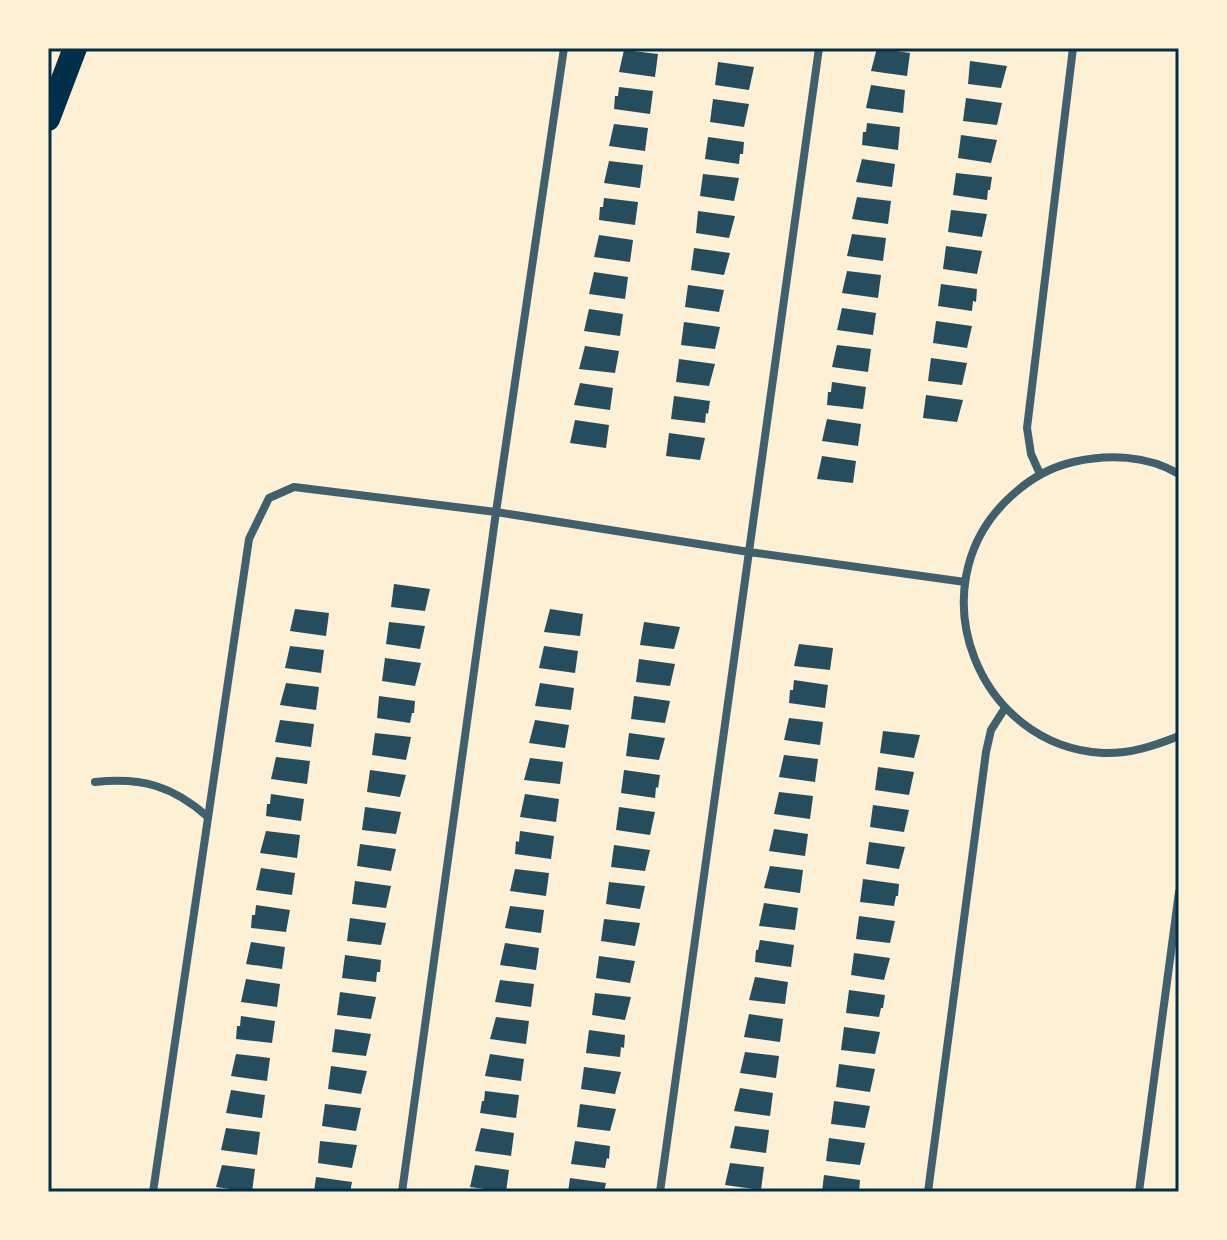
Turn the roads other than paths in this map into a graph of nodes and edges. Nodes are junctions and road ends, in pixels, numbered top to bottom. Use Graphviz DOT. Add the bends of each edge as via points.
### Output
graph roads {
  1 [pos="75,48"];
  2 [pos="564,48"];
  3 [pos="819,48"];
  4 [pos="1073,48"];
  5 [pos="48,119"];
  6 [pos="1040,474"];
  7 [pos="1179,474"];
  8 [pos="496,512"];
  9 [pos="749,552"];
  10 [pos="965,582"];
  11 [pos="1005,708"];
  12 [pos="1179,736"];
  13 [pos="95,782"];
  14 [pos="208,817"];
  15 [pos="1179,892"];
  16 [pos="153,1192"];
  17 [pos="402,1192"];
  18 [pos="660,1192"];
  19 [pos="928,1192"];
  20 [pos="1139,1192"];
  1 -- 5 [label="highway"];
  2 -- 8 [label="street"];
  3 -- 9 [label="street"];
  4 -- 6 [label="street" via="1027,428"];
  6 -- 7 [label="street" via="1092,457 1119,457"];
  6 -- 10 [label="street" via="998,509 982,531"];
  8 -- 9 [label="street"];
  8 -- 14 [label="street" via="294,487 269,498 249,539"];
  8 -- 17 [label="street"];
  9 -- 10 [label="street"];
  9 -- 18 [label="street"];
  10 -- 11 [label="street" via="963,610 975,663"];
  11 -- 12 [label="street" via="1049,739 1102,753 1130,752"];
  11 -- 19 [label="street" via="991,730 986,752"];
  13 -- 14 [label="street" via="160,786"];
  14 -- 16 [label="street"];
  15 -- 20 [label="street"];
}
